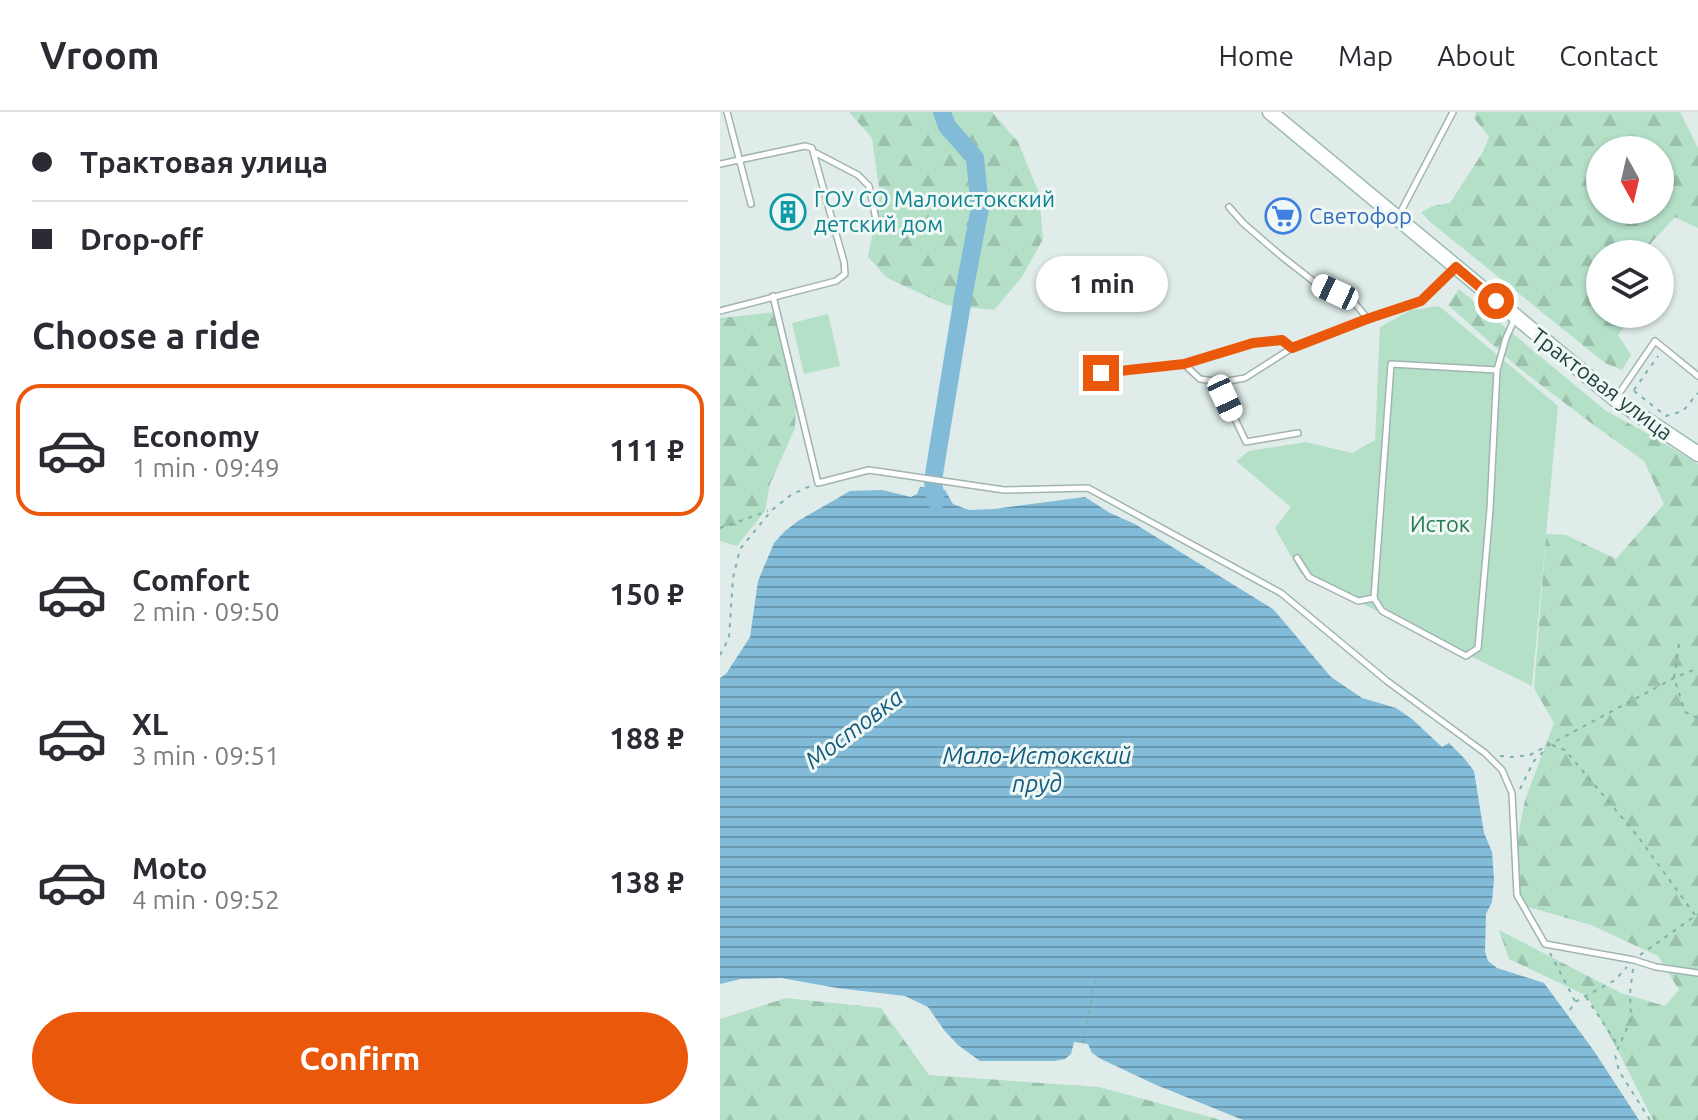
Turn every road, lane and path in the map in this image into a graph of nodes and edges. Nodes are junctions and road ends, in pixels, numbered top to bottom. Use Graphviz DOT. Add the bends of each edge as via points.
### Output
graph roads {
  1 [pos="727,112"];
  2 [pos="1453,112"];
  3 [pos="1279,115"];
  4 [pos="815,153"];
  5 [pos="739,159"];
  6 [pos="720,164"];
  7 [pos="751,204"];
  8 [pos="1229,207"];
  9 [pos="1398,218"];
  10 [pos="878,229"];
  11 [pos="1456,267"];
  12 [pos="773,296"];
  13 [pos="720,311"];
  14 [pos="1515,317"];
  15 [pos="1367,319"];
  16 [pos="1292,348"];
  17 [pos="1664,348"];
  18 [pos="1184,364"];
  19 [pos="1497,370"];
  20 [pos="1101,373"];
  21 [pos="1698,376"];
  22 [pos="1223,382"];
  23 [pos="1698,393"];
  24 [pos="1615,399"];
  25 [pos="1298,433"];
  26 [pos="1698,454"];
  27 [pos="818,483"];
  28 [pos="772,510"];
  29 [pos="720,528"];
  30 [pos="1297,558"];
  31 [pos="1374,598"];
  32 [pos="1679,644"];
  33 [pos="720,655"];
  34 [pos="1698,668"];
  35 [pos="1674,678"];
  36 [pos="1698,718"];
  37 [pos="1551,744"];
  38 [pos="1485,753"];
  39 [pos="1512,793"];
  40 [pos="1697,914"];
  41 [pos="1545,944"];
  42 [pos="1634,960"];
  43 [pos="1698,973"];
  44 [pos="1095,980"];
  45 [pos="1586,996"];
  46 [pos="1575,1002"];
  47 [pos="1570,1010"];
  48 [pos="1083,1043"];
  49 [pos="1619,1046"];
  50 [pos="1650,1120"];
  1 -- 5 [label="lane"];
  2 -- 9 [label="lane"];
  3 -- 9 [label="main road, Трактовая улица"];
  4 -- 5 [label="lane" via="805,146"];
  4 -- 10 [label="lane" via="869,186"];
  4 -- 12 [label="lane" via="845,274 836,281"];
  5 -- 6 [label="lane"];
  5 -- 7 [label="lane"];
  8 -- 15 [label="lane" via="1317,284 1353,301"];
  9 -- 11 [label="main road, Трактовая улица"];
  11 -- 14 [label="main road, Трактовая улица"];
  11 -- 15 [label="lane" via="1421,301"];
  12 -- 13 [label="lane"];
  12 -- 27 [label="lane"];
  14 -- 19 [label="lane"];
  14 -- 24 [label="main road, Трактовая улица"];
  15 -- 16 [label="lane"];
  16 -- 18 [label="lane" via="1282,340 1253,343"];
  16 -- 22 [label="lane" via="1245,378"];
  17 -- 21 [label="lane"];
  17 -- 23 [label="path" via="1632,393 1666,416 1683,411"];
  17 -- 24 [label="lane" via="1655,341"];
  18 -- 20 [label="lane"];
  18 -- 22 [label="lane" via="1200,379"];
  19 -- 31 [label="lane" via="1391,364"];
  19 -- 31 [label="lane" via="1478,648 1466,656 1382,611"];
  22 -- 25 [label="lane" via="1246,442"];
  24 -- 26 [label="main road, Трактовая улица"];
  27 -- 28 [label="path"];
  27 -- 38 [label="lane" via="869,470 1004,490 1088,488 1281,593"];
  28 -- 29 [label="path"];
  28 -- 33 [label="path" via="740,549 729,638"];
  30 -- 31 [label="lane" via="1309,577 1358,601"];
  32 -- 35 [label="path"];
  34 -- 35 [label="path"];
  35 -- 36 [label="path" via="1685,712"];
  35 -- 37 [label="path"];
  37 -- 38 [label="path" via="1530,755"];
  37 -- 39 [label="path" via="1534,761 1519,791"];
  37 -- 40 [label="path" via="1565,750"];
  38 -- 39 [label="lane" via="1502,770"];
  39 -- 41 [label="lane" via="1517,895"];
  40 -- 42 [label="path"];
  41 -- 42 [label="lane"];
  41 -- 46 [label="path"];
  42 -- 43 [label="lane"];
  42 -- 45 [label="path" via="1615,980"];
  42 -- 49 [label="path" via="1631,1019"];
  44 -- 48 [label="path"];
  45 -- 46 [label="path"];
  45 -- 49 [label="path"];
  46 -- 47 [label="path"];
  49 -- 50 [label="path" via="1619,1071"];
}
